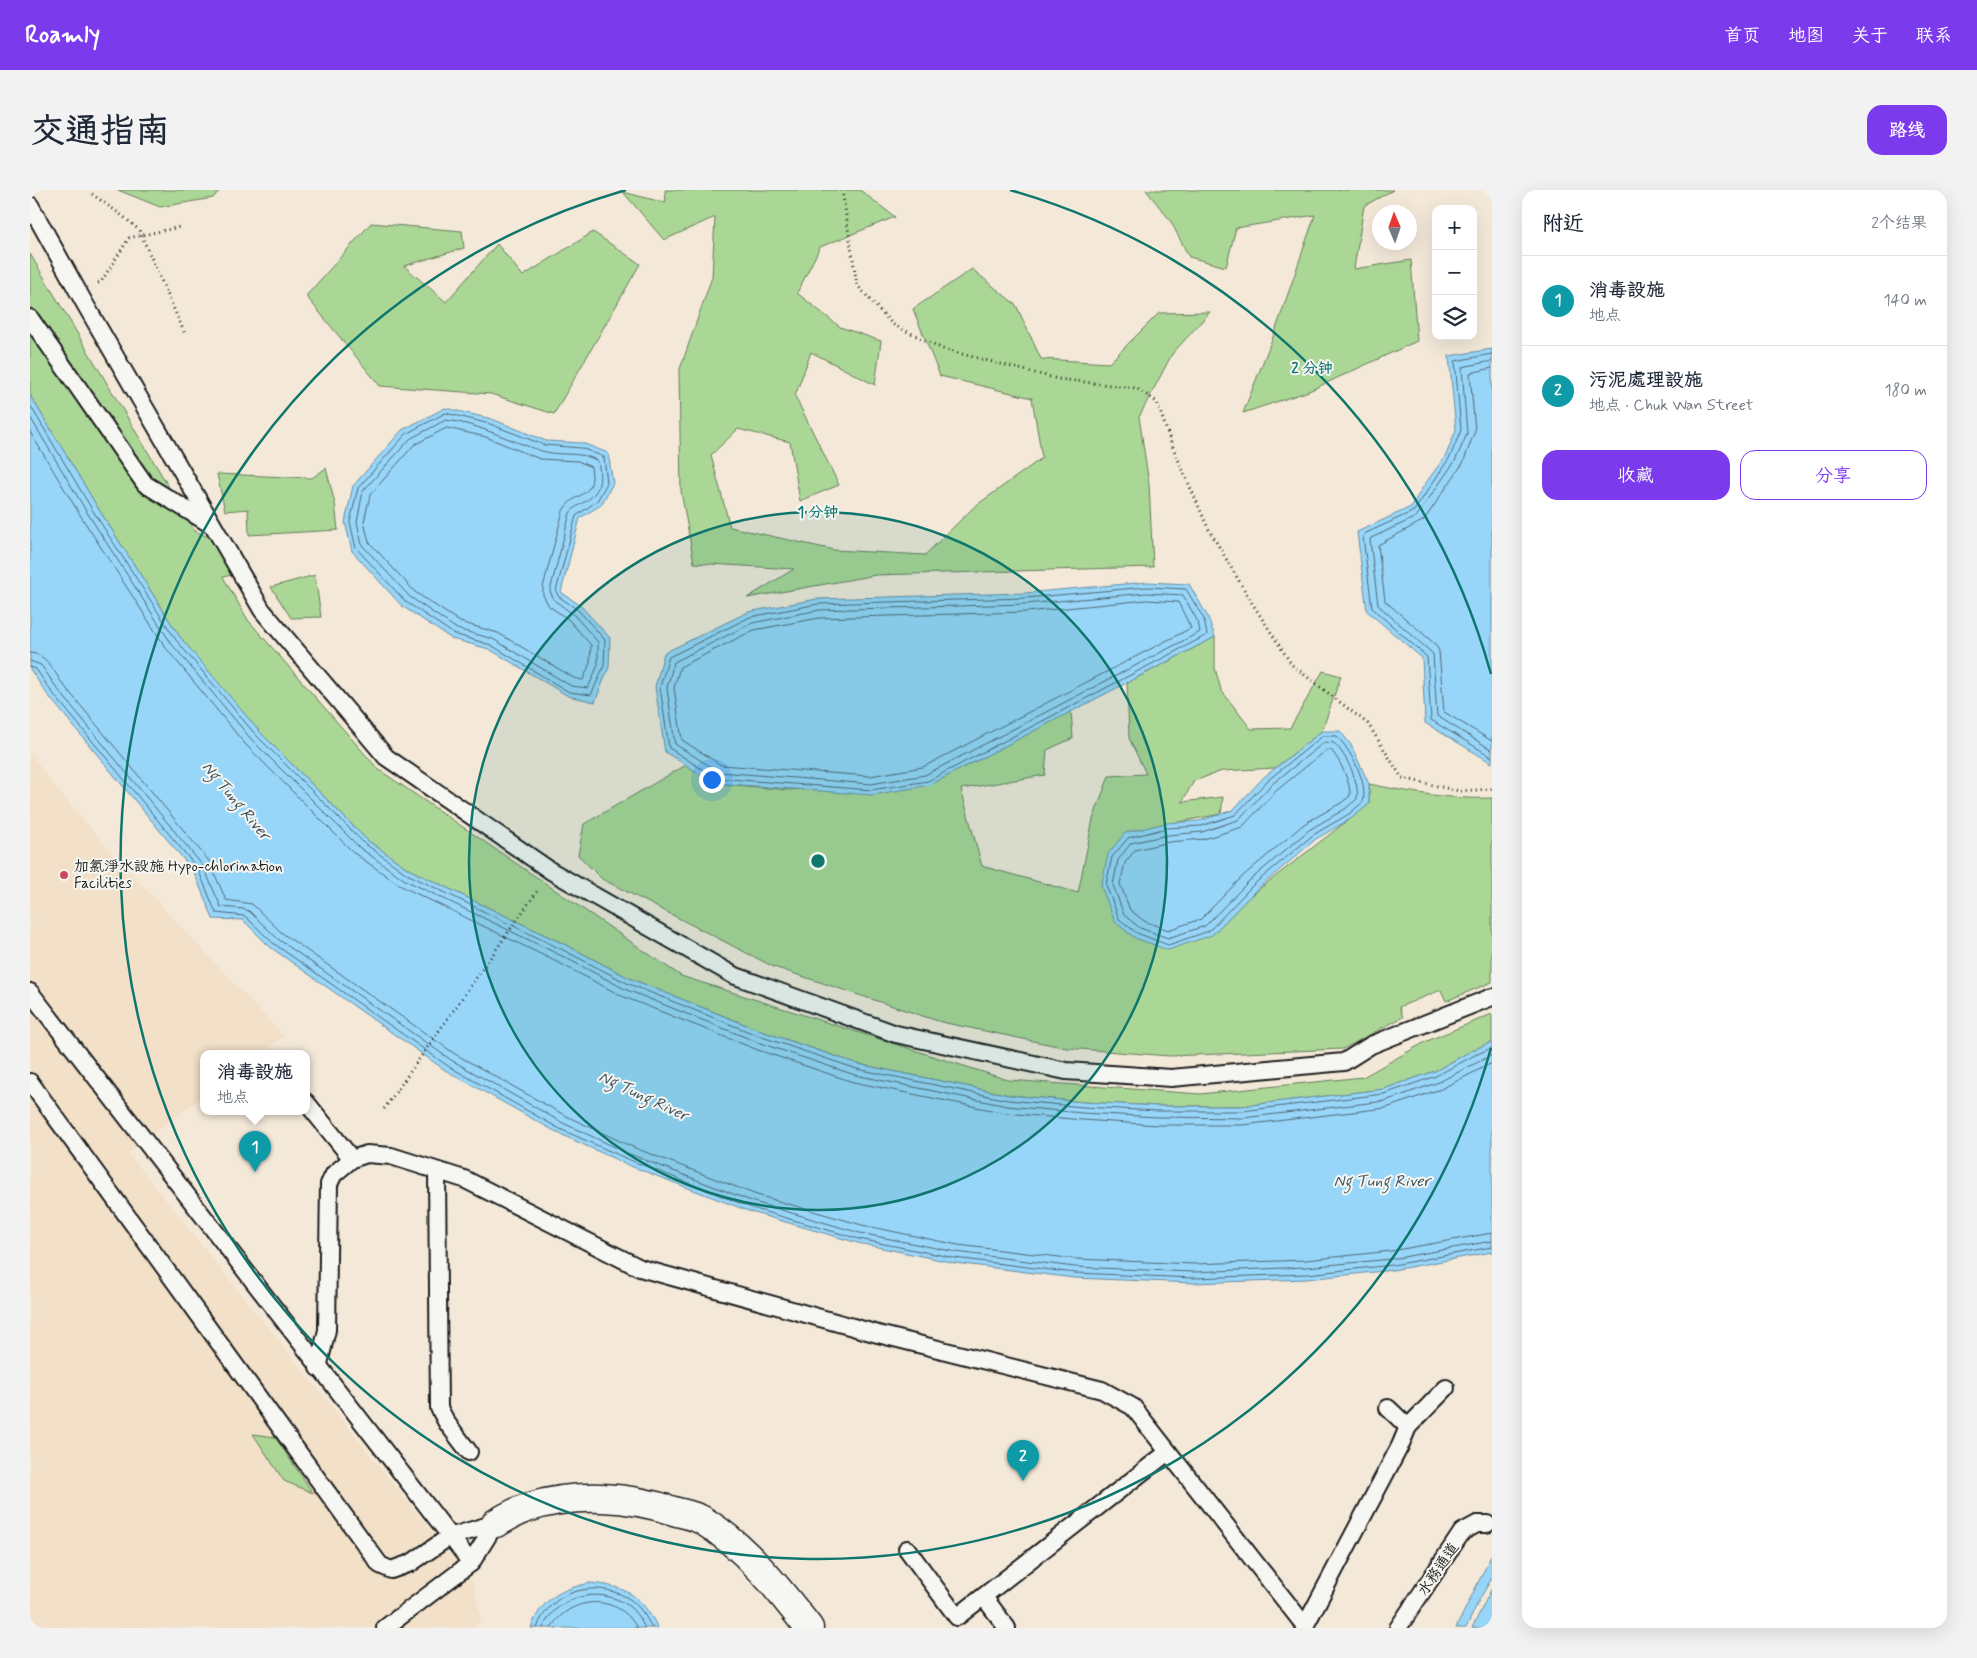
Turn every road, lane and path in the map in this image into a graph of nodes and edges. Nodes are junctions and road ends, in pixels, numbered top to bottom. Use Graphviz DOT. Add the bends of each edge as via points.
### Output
graph roads {
  1 [pos="842,190"];
  2 [pos="92,194"];
  3 [pos="30,205"];
  4 [pos="180,227"];
  5 [pos="141,236"];
  6 [pos="78,292"];
  7 [pos="30,318"];
  8 [pos="184,334"];
  9 [pos="215,528"];
  10 [pos="1492,789"];
  11 [pos="542,884"];
  12 [pos="30,992"];
  13 [pos="1492,997"];
  14 [pos="30,1082"];
  15 [pos="310,1107"];
  16 [pos="384,1109"];
  17 [pos="352,1159"];
  18 [pos="437,1171"];
  19 [pos="318,1368"];
  20 [pos="1446,1388"];
  21 [pos="1388,1408"];
  22 [pos="1408,1427"];
  23 [pos="469,1452"];
  24 [pos="1168,1452"];
  25 [pos="496,1523"];
  26 [pos="1487,1524"];
  27 [pos="449,1537"];
  28 [pos="907,1549"];
  29 [pos="471,1563"];
  30 [pos="984,1597"];
  31 [pos="1305,1627"];
  32 [pos="386,1628"];
  33 [pos="809,1628"];
  34 [pos="1007,1628"];
  35 [pos="1398,1628"];
  1 -- 10 [label="path" via="857,285 892,324 943,349 1058,379 1136,388 1157,402 1208,528 1292,665 1368,724 1402,778 1459,790"];
  2 -- 5 [label="path" via="124,217 139,230"];
  3 -- 6 [label="lane"];
  4 -- 5 [label="path"];
  5 -- 6 [label="path" via="129,238 101,282"];
  5 -- 8 [label="path"];
  6 -- 9 [label="lane"];
  7 -- 9 [label="lane" via="145,484"];
  9 -- 13 [label="lane" via="262,610 386,757 551,870 733,975 896,1034 1066,1072 1171,1078 1344,1062 1371,1045"];
  11 -- 16 [label="path"];
  12 -- 19 [label="lane"];
  14 -- 27 [label="lane" via="380,1565 391,1570 411,1563"];
  15 -- 17 [label="lane"];
  17 -- 18 [label="lane" via="367,1154 392,1156"];
  17 -- 19 [label="lane" via="334,1174 329,1184 327,1330"];
  18 -- 23 [label="lane" via="439,1408"];
  18 -- 24 [label="lane" via="464,1180 640,1268 878,1334 1102,1390 1133,1407"];
  19 -- 27 [label="lane"];
  20 -- 22 [label="lane"];
  21 -- 22 [label="lane"];
  22 -- 31 [label="lane"];
  24 -- 30 [label="lane"];
  24 -- 31 [label="lane"];
  25 -- 27 [label="lane"];
  25 -- 29 [label="lane"];
  25 -- 33 [label="street" via="526,1508 574,1498 653,1504 700,1519 735,1544 784,1595"];
  26 -- 35 [label="lane, 水務通道" via="1477,1524 1462,1532"];
  27 -- 29 [label="lane"];
  28 -- 30 [label="lane" via="958,1617"];
  29 -- 32 [label="lane"];
  30 -- 34 [label="lane"];
}
